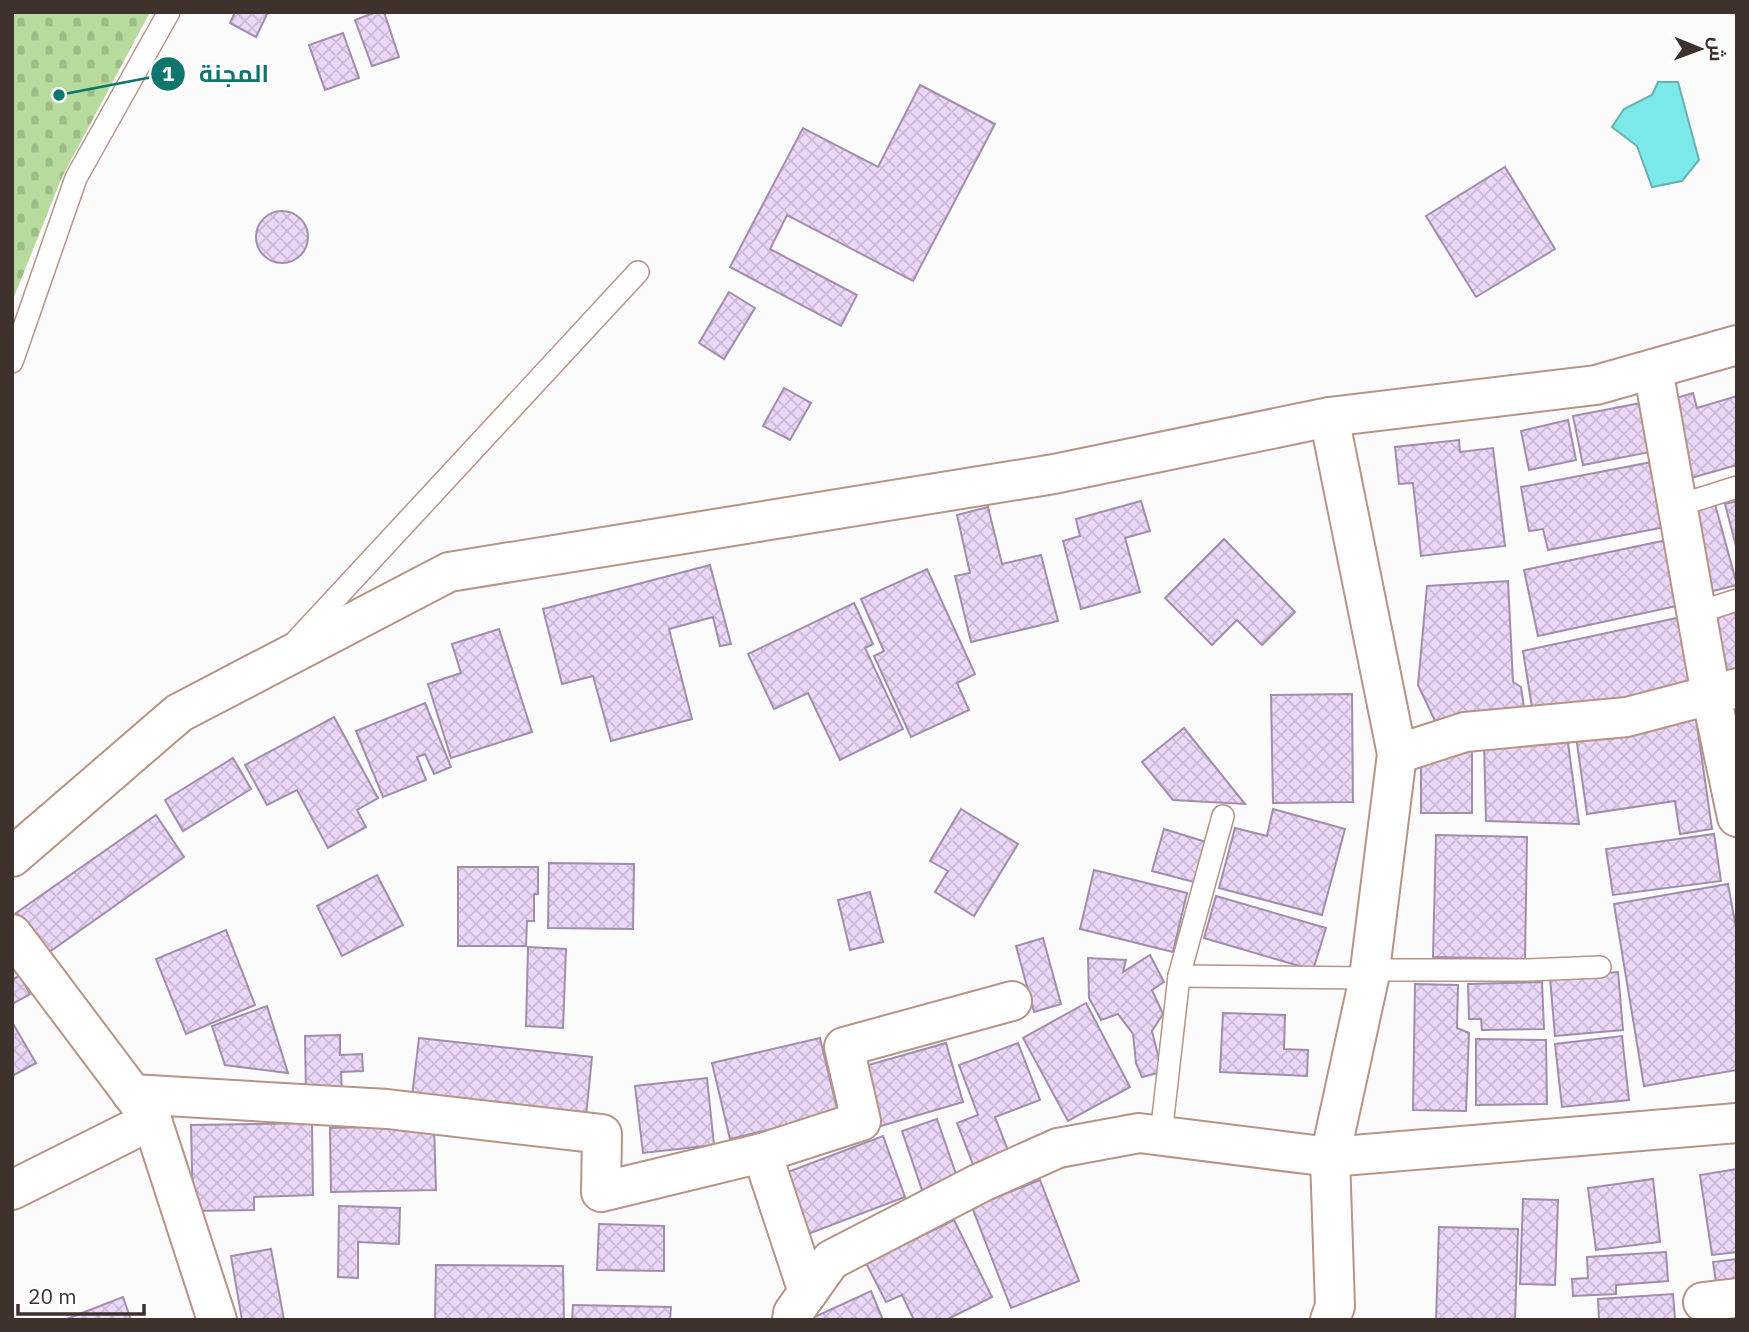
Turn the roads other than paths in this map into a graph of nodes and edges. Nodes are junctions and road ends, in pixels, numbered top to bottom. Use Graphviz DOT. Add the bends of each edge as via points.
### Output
graph roads {
  1 [pos="169,12"];
  2 [pos="638,272"];
  3 [pos="1737,345"];
  4 [pos="12,362"];
  5 [pos="1653,369"];
  6 [pos="1329,417"];
  7 [pos="1737,487"];
  8 [pos="1677,506"];
  9 [pos="1737,600"];
  10 [pos="1696,612"];
  11 [pos="276,662"];
  12 [pos="1724,691"];
  13 [pos="1397,754"];
  14 [pos="1735,796"];
  15 [pos="1223,816"];
  16 [pos="12,857"];
  17 [pos="12,934"];
  18 [pos="1600,967"];
  19 [pos="1369,974"];
  20 [pos="1179,976"];
  21 [pos="1012,1001"];
  22 [pos="142,1107"];
  23 [pos="1737,1124"];
  24 [pos="1161,1135"];
  25 [pos="762,1153"];
  26 [pos="1330,1157"];
  27 [pos="12,1190"];
  28 [pos="800,1306"];
  29 [pos="217,1320"];
  30 [pos="1330,1320"];
  1 -- 4 [label="lane" via="76,178"];
  2 -- 11 [label="lane"];
  3 -- 5 [label="street"];
  5 -- 6 [label="street" via="1595,385"];
  5 -- 8 [label="street"];
  6 -- 11 [label="street" via="1054,474 449,572"];
  6 -- 13 [label="street"];
  7 -- 8 [label="lane"];
  8 -- 10 [label="street"];
  9 -- 10 [label="lane"];
  10 -- 12 [label="street"];
  11 -- 16 [label="street" via="179,713"];
  12 -- 13 [label="street" via="1627,717 1465,732"];
  12 -- 14 [label="street"];
  13 -- 19 [label="street"];
  15 -- 20 [label="lane"];
  17 -- 22 [label="street"];
  18 -- 19 [label="lane"];
  19 -- 20 [label="lane"];
  19 -- 26 [label="street"];
  20 -- 24 [label="lane"];
  21 -- 25 [label="street" via="844,1047 861,1121"];
  22 -- 25 [label="street" via="387,1109 601,1134 601,1192"];
  22 -- 27 [label="street"];
  22 -- 29 [label="street"];
  23 -- 26 [label="street"];
  24 -- 26 [label="street"];
  24 -- 28 [label="street" via="1139,1133 1058,1148 980,1183 831,1260"];
  25 -- 28 [label="street"];
  26 -- 30 [label="street" via="1335,1306"];
}
